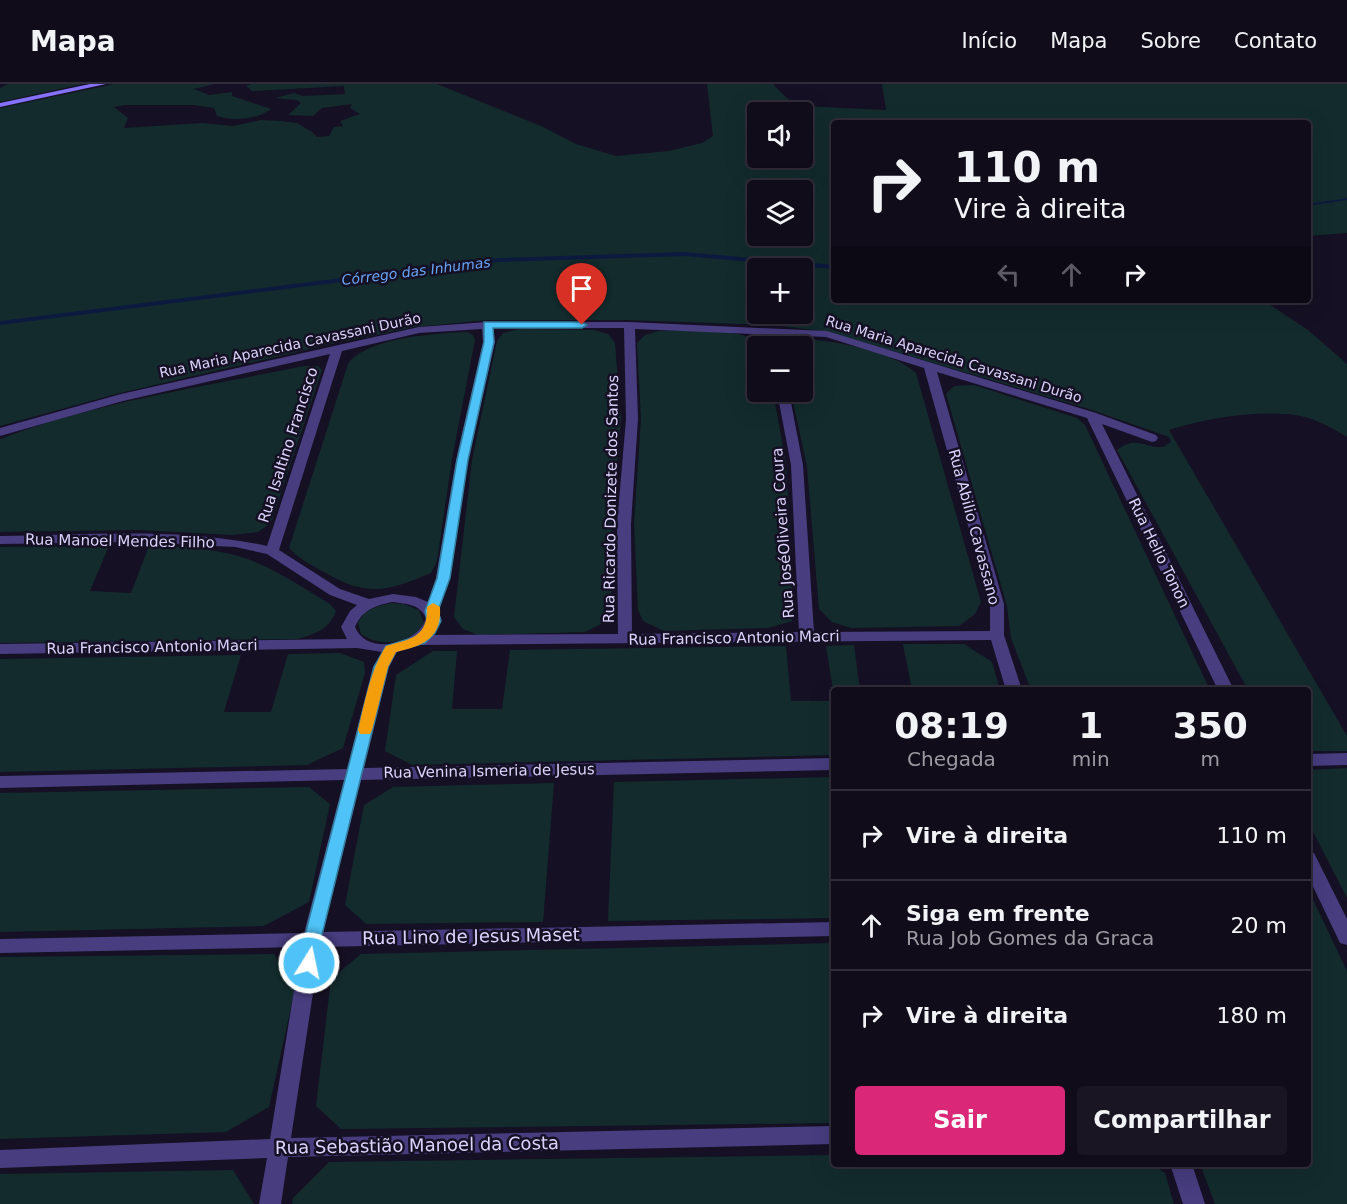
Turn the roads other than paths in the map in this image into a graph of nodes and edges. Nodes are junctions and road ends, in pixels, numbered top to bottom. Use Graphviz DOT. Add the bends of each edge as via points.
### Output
graph roads {
  1 [pos="102,84"];
  2 [pos="0,105"];
  3 [pos="629,324"];
  4 [pos="487,325"];
  5 [pos="772,330"];
  6 [pos="773,336"];
  7 [pos="337,350"];
  8 [pos="929,364"];
  9 [pos="785,402"];
  10 [pos="1092,416"];
  11 [pos="0,432"];
  12 [pos="1152,438"];
  13 [pos="0,540"];
  14 [pos="272,551"];
  15 [pos="443,578"];
  16 [pos="418,601"];
  17 [pos="362,608"];
  18 [pos="432,611"];
  19 [pos="425,635"];
  20 [pos="997,635"];
  21 [pos="807,637"];
  22 [pos="354,638"];
  23 [pos="625,639"];
  24 [pos="0,649"];
  25 [pos="384,655"];
  26 [pos="1013,687"];
  27 [pos="1225,687"];
  28 [pos="1347,759"];
  29 [pos="1311,760"];
  30 [pos="831,765"];
  31 [pos="354,774"];
  32 [pos="0,782"];
  33 [pos="1311,864"];
  34 [pos="831,929"];
  35 [pos="1347,938"];
  36 [pos="312,939"];
  37 [pos="0,946"];
  38 [pos="831,1135"];
  39 [pos="279,1148"];
  40 [pos="0,1159"];
  41 [pos="1182,1167"];
  42 [pos="270,1204"];
  43 [pos="1194,1204"];
  1 -- 2 [label="main road"];
  3 -- 4 [label="street, Rua Maria Aparecida Cavassani Durão"];
  3 -- 5 [label="street, Rua Maria Aparecida Cavassani Durão"];
  3 -- 23 [label="street, Rua Ricardo Donizete dos Santos" via="632,418 624,524"];
  4 -- 7 [label="street, Rua Maria Aparecida Cavassani Durão" via="419,330"];
  4 -- 15 [label="street" via="489,342 462,460"];
  5 -- 6 [label="street"];
  5 -- 8 [label="street, Rua Maria Aparecida Cavassani Durão" via="826,334"];
  7 -- 11 [label="street, Rua Maria Aparecida Cavassani Durão" via="121,398"];
  7 -- 14 [label="street, Rua Isaltino Francisco"];
  8 -- 10 [label="street, Rua Maria Aparecida Cavassani Durão"];
  8 -- 20 [label="street, Rua Abilio Cavassano" via="997,604"];
  9 -- 21 [label="street, Rua JoséOliveira Coura" via="797,465"];
  10 -- 12 [label="street, Rua Maria Aparecida Cavassani Durão"];
  10 -- 27 [label="street, Rua Helio Tonon"];
  13 -- 14 [label="street, Rua Manoel Mendes Filho" via="184,539"];
  14 -- 17 [label="street, Rua Manoel Mendes Filho"];
  15 -- 16 [label="street"];
  15 -- 18 [label="street"];
  16 -- 17 [label="street" via="393,598"];
  16 -- 18 [label="street"];
  17 -- 22 [label="street" via="348,627"];
  18 -- 19 [label="street" via="434,621"];
  19 -- 23 [label="street, Rua Francisco Antonio Macri" via="471,640"];
  19 -- 25 [label="street, Rua Francisco Antonio Macri"];
  20 -- 21 [label="street, Rua Francisco Antonio Macri"];
  20 -- 26 [label="street, Rua Abilio Cavassano"];
  21 -- 23 [label="street, Rua Francisco Antonio Macri"];
  22 -- 24 [label="street, Rua Francisco Antonio Macri" via="303,645"];
  22 -- 25 [label="street, Rua Francisco Antonio Macri"];
  25 -- 31 [label="street"];
  28 -- 29 [label="street"];
  30 -- 31 [label="street, Rua Venina Ismeria de Jesus"];
  31 -- 32 [label="street, Rua Venina Ismeria de Jesus"];
  31 -- 36 [label="street"];
  33 -- 35 [label="street"];
  34 -- 36 [label="street, Rua Lino de Jesus Maset"];
  36 -- 37 [label="street, Rua Lino de Jesus Maset"];
  36 -- 39 [label="street"];
  38 -- 39 [label="street, Rua Sebastião Manoel da Costa"];
  39 -- 40 [label="street, Rua Sebastião Manoel da Costa"];
  39 -- 42 [label="street"];
  41 -- 43 [label="street"];
}
